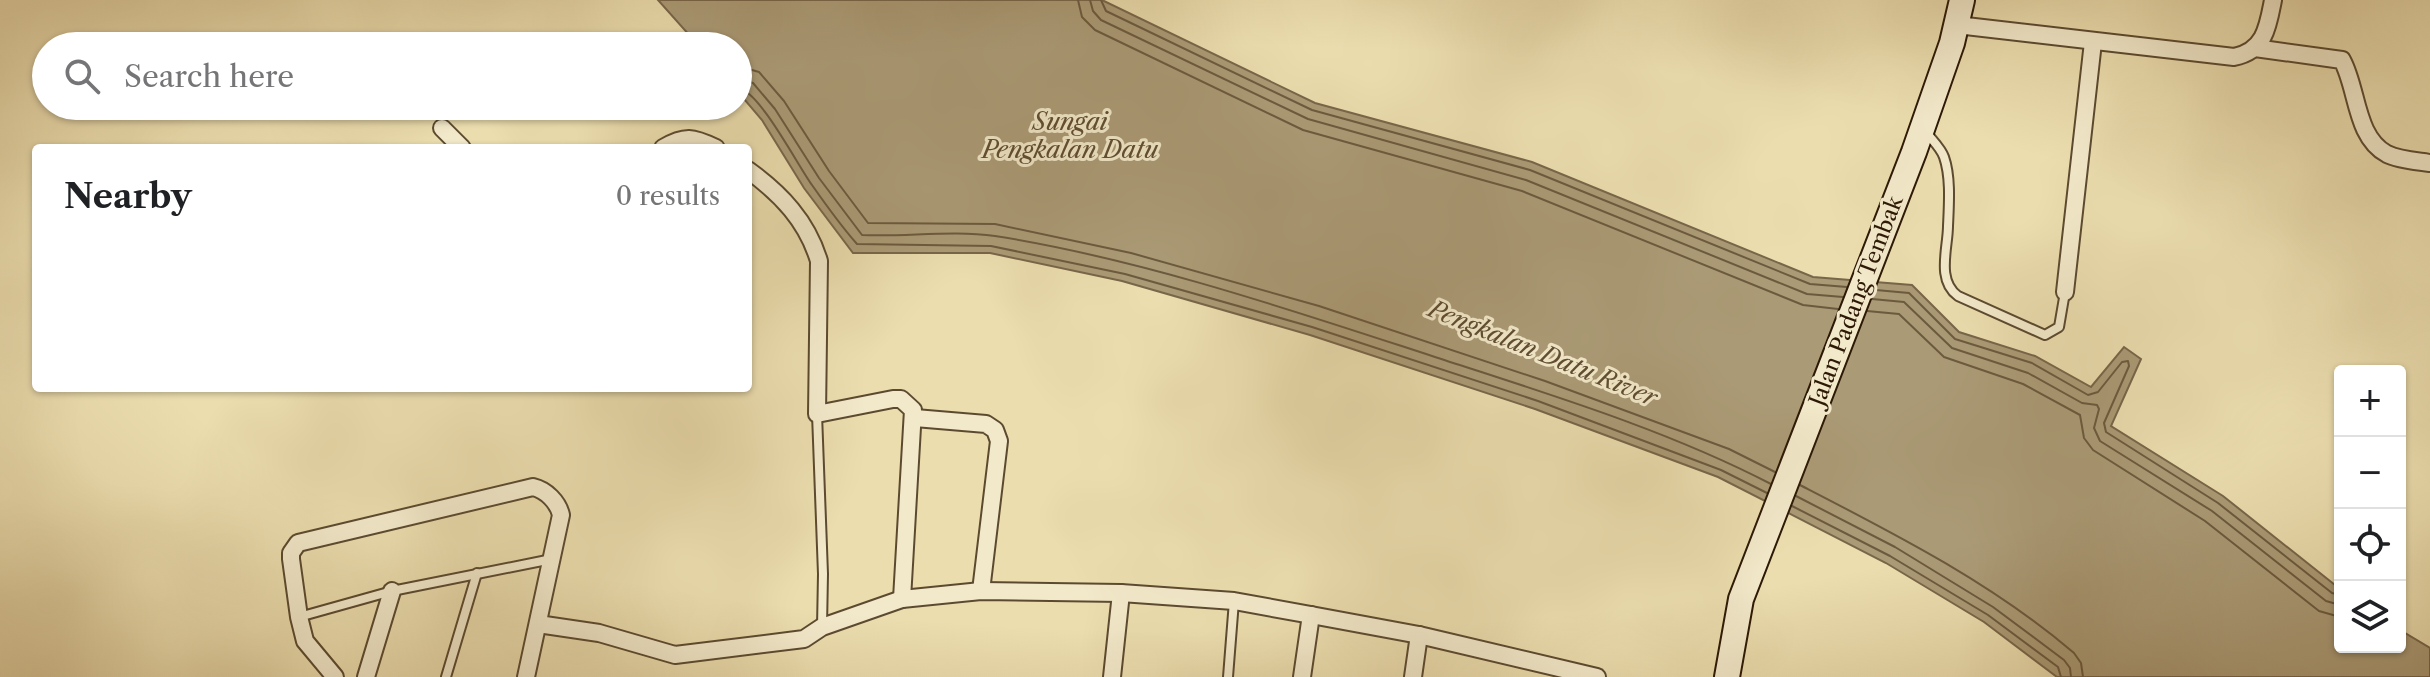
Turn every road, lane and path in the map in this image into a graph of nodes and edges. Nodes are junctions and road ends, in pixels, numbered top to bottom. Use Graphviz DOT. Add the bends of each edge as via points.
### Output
graph roads {
  1 [pos="1962,0"];
  2 [pos="2273,0"];
  3 [pos="1957,25"];
  4 [pos="2093,42"];
  5 [pos="2255,48"];
  6 [pos="442,128"];
  7 [pos="1923,129"];
  8 [pos="458,144"];
  9 [pos="670,144"];
  10 [pos="708,144"];
  11 [pos="2430,163"];
  12 [pos="752,173"];
  13 [pos="2065,292"];
  14 [pos="817,414"];
  15 [pos="915,418"];
  16 [pos="553,558"];
  17 [pos="477,573"];
  18 [pos="392,591"];
  19 [pos="981,591"];
  20 [pos="1121,593"];
  21 [pos="902,599"];
  22 [pos="1234,601"];
  23 [pos="1311,615"];
  24 [pos="299,617"];
  25 [pos="538,624"];
  26 [pos="822,627"];
  27 [pos="1419,635"];
  28 [pos="335,677"];
  29 [pos="366,677"];
  30 [pos="446,677"];
  31 [pos="526,677"];
  32 [pos="1112,677"];
  33 [pos="1228,677"];
  34 [pos="1302,677"];
  35 [pos="1413,677"];
  36 [pos="1597,677"];
  37 [pos="1727,677"];
  1 -- 3 [label="main road, Jalan Padang Tembak"];
  2 -- 5 [label="street" via="2268,28"];
  3 -- 4 [label="street"];
  3 -- 7 [label="main road, Jalan Padang Tembak"];
  4 -- 5 [label="street" via="2234,57"];
  4 -- 13 [label="street"];
  5 -- 11 [label="street" via="2342,60 2375,145 2389,155"];
  6 -- 8 [label="street"];
  7 -- 13 [label="lane" via="1943,153 1948,169 1944,263 1951,290 2045,335 2059,327"];
  7 -- 37 [label="main road, Jalan Padang Tembak" via="1741,599"];
  9 -- 10 [label="street" via="695,138"];
  12 -- 14 [label="street" via="789,204 819,261"];
  14 -- 15 [label="street" via="901,399"];
  14 -- 26 [label="lane"];
  15 -- 19 [label="street" via="986,424 995,430 999,441"];
  15 -- 21 [label="street"];
  16 -- 17 [label="lane"];
  16 -- 24 [label="street" via="559,507 537,488 514,491 298,543 291,559"];
  16 -- 25 [label="street"];
  17 -- 18 [label="lane"];
  17 -- 30 [label="lane"];
  18 -- 24 [label="lane"];
  18 -- 29 [label="street"];
  19 -- 20 [label="street"];
  19 -- 21 [label="street"];
  20 -- 22 [label="street"];
  20 -- 32 [label="street"];
  21 -- 26 [label="street"];
  22 -- 23 [label="street"];
  22 -- 33 [label="lane"];
  23 -- 27 [label="street"];
  23 -- 34 [label="street"];
  24 -- 28 [label="street" via="306,643"];
  25 -- 26 [label="street" via="599,633 675,655 804,639"];
  25 -- 31 [label="street"];
  27 -- 35 [label="street"];
  27 -- 36 [label="street"];
}
